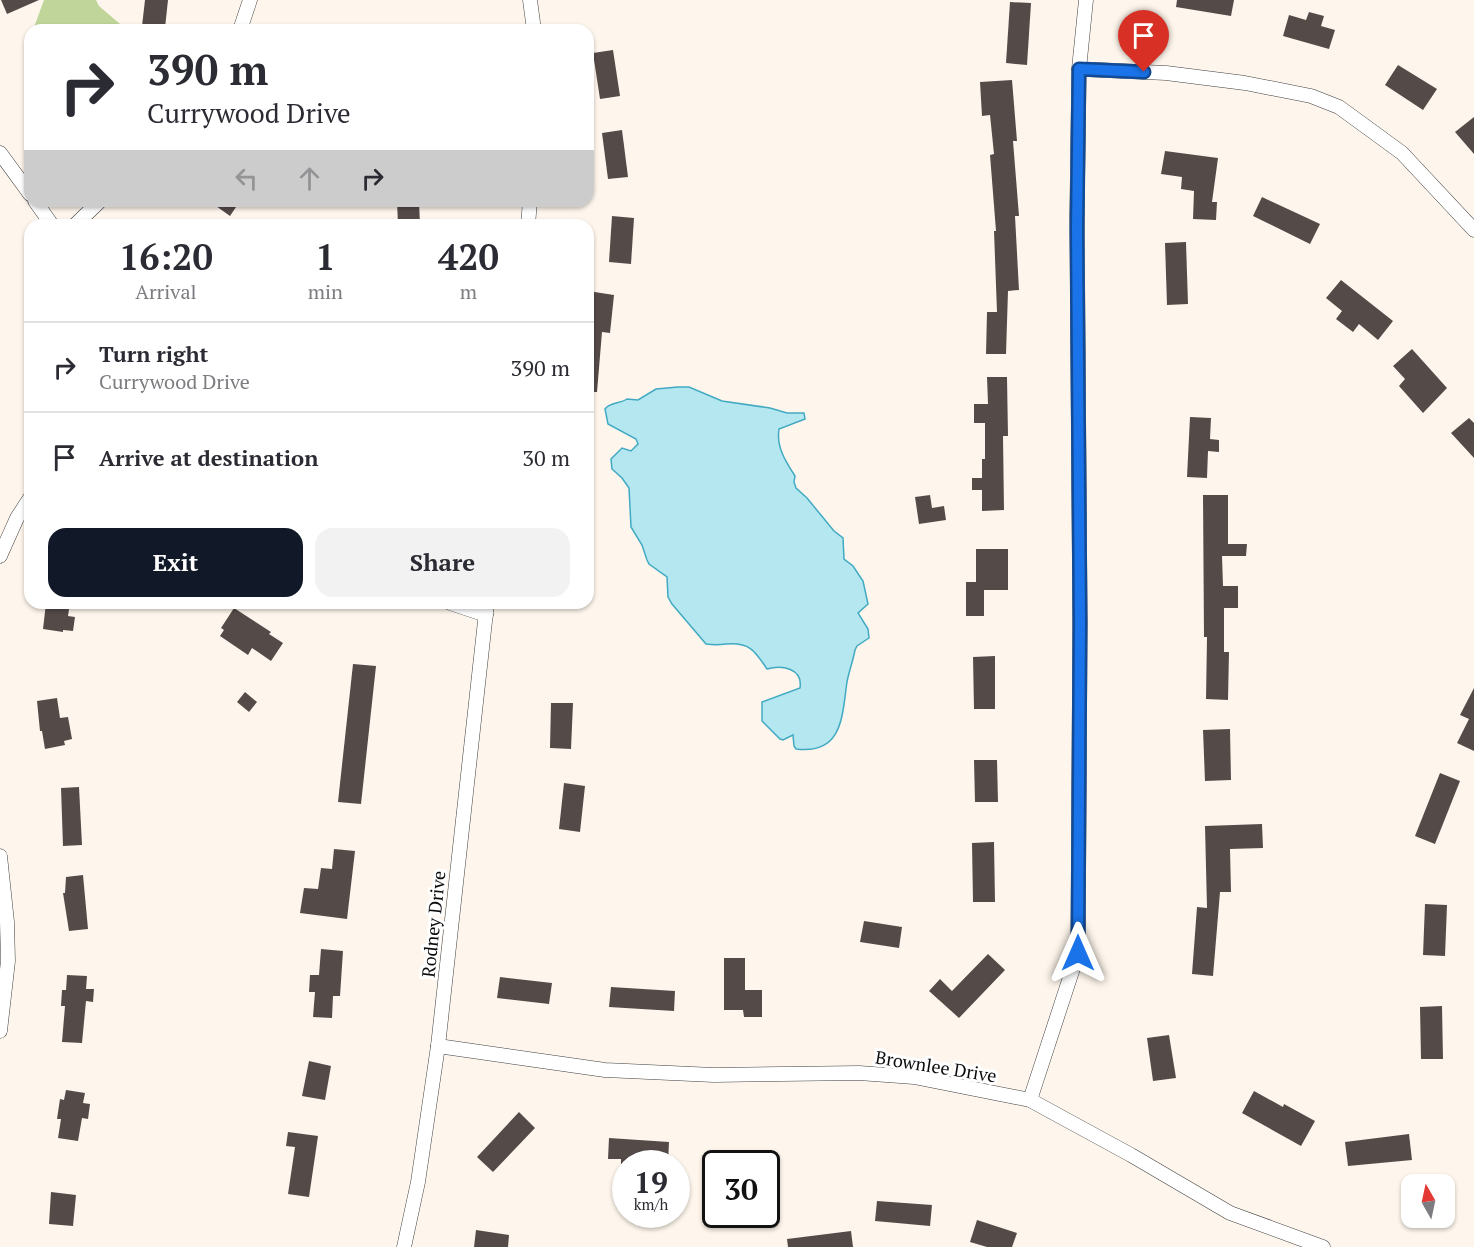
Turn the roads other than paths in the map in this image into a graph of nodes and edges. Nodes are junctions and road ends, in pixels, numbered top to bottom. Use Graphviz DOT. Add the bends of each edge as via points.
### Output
graph roads {
  1 [pos="250,0"];
  2 [pos="530,0"];
  3 [pos="1086,0"];
  4 [pos="242,24"];
  5 [pos="533,24"];
  6 [pos="1079,69"];
  7 [pos="0,153"];
  8 [pos="24,186"];
  9 [pos="94,207"];
  10 [pos="81,219"];
  11 [pos="1474,230"];
  12 [pos="24,507"];
  13 [pos="0,556"];
  14 [pos="487,609"];
  15 [pos="0,856"];
  16 [pos="0,1031"];
  17 [pos="438,1047"];
  18 [pos="1030,1100"];
  19 [pos="404,1247"];
  20 [pos="1323,1247"];
  1 -- 4 [label="street"];
  2 -- 5 [label="street"];
  3 -- 6 [label="street"];
  6 -- 11 [label="street" via="1166,73 1245,83 1311,96 1339,107 1402,153"];
  6 -- 18 [label="street" via="1078,953"];
  7 -- 8 [label="street"];
  9 -- 10 [label="street"];
  12 -- 13 [label="street"];
  14 -- 17 [label="street, Rodney Drive"];
  15 -- 16 [label="street" via="8,961"];
  17 -- 18 [label="street, Brownlee Drive" via="605,1070 914,1077"];
  17 -- 19 [label="street, Rodney Drive"];
  18 -- 20 [label="street, Brownlee Drive" via="1230,1213"];
}
